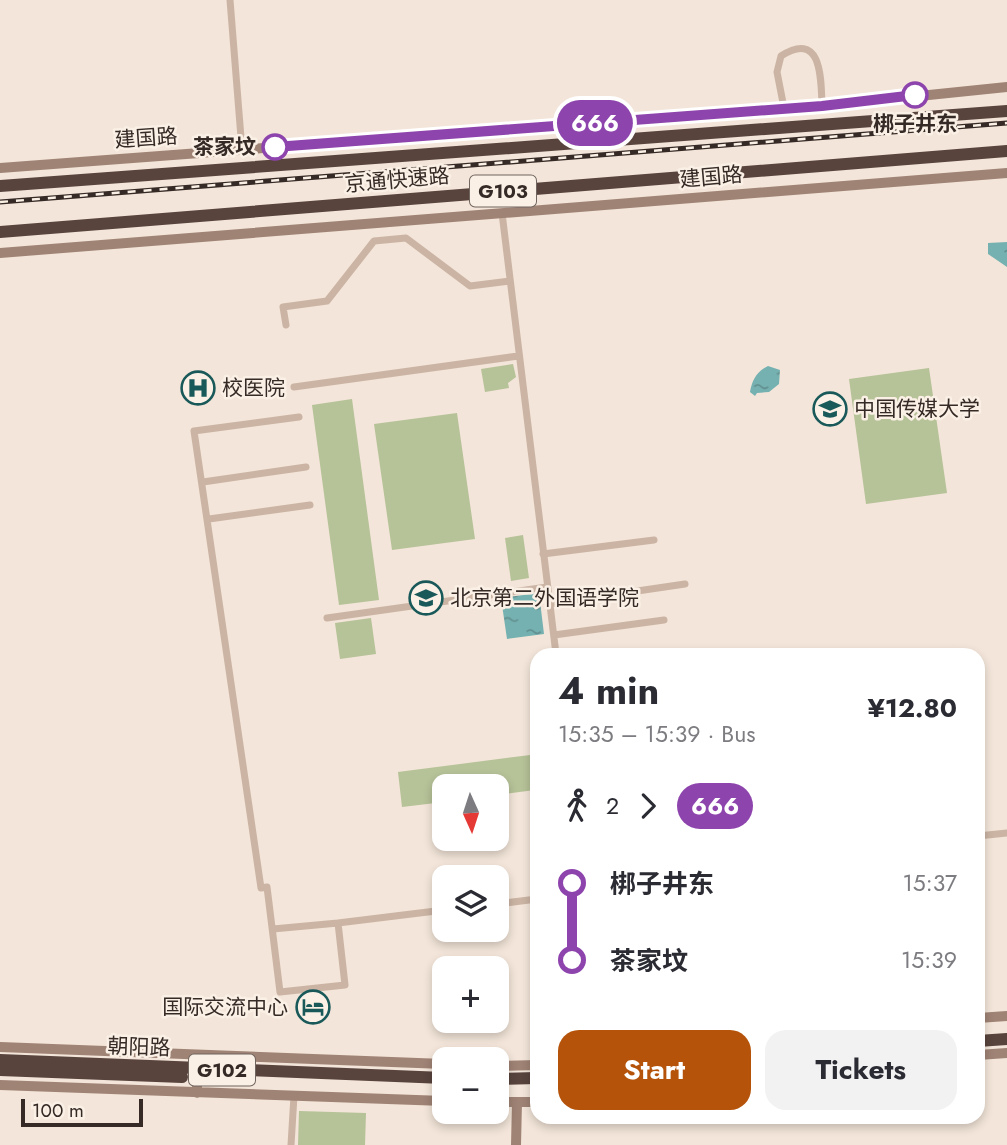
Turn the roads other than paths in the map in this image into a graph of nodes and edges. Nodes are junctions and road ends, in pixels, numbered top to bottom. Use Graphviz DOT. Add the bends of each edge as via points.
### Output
graph roads {
  1 [pos="230,0"];
  2 [pos="1007,87"];
  3 [pos="822,106"];
  4 [pos="785,108"];
  5 [pos="1007,111"];
  6 [pos="242,150"];
  7 [pos="1007,151"];
  8 [pos="0,168"];
  9 [pos="1007,173"];
  10 [pos="0,186"];
  11 [pos="502,213"];
  12 [pos="0,232"];
  13 [pos="0,253"];
  14 [pos="510,281"];
  15 [pos="286,325"];
  16 [pos="518,356"];
  17 [pos="295,387"];
  18 [pos="299,417"];
  19 [pos="306,467"];
  20 [pos="203,482"];
  21 [pos="310,505"];
  22 [pos="209,519"];
  23 [pos="654,540"];
  24 [pos="543,554"];
  25 [pos="685,584"];
  26 [pos="547,587"];
  27 [pos="550,604"];
  28 [pos="327,618"];
  29 [pos="664,620"];
  30 [pos="554,635"];
  31 [pos="555,648"];
  32 [pos="1007,833"];
  33 [pos="985,835"];
  34 [pos="530,900"];
  35 [pos="509,902"];
  36 [pos="432,911"];
  37 [pos="338,923"];
  38 [pos="272,929"];
  39 [pos="1007,1016"];
  40 [pos="985,1018"];
  41 [pos="1007,1030"];
  42 [pos="985,1032"];
  43 [pos="1007,1039"];
  44 [pos="985,1041"];
  45 [pos="0,1047"];
  46 [pos="1007,1053"];
  47 [pos="985,1055"];
  48 [pos="0,1060"];
  49 [pos="432,1064"];
  50 [pos="530,1065"];
  51 [pos="509,1066"];
  52 [pos="197,1067"];
  53 [pos="0,1070"];
  54 [pos="432,1077"];
  55 [pos="530,1078"];
  56 [pos="509,1079"];
  57 [pos="0,1085"];
  58 [pos="432,1086"];
  59 [pos="530,1086"];
  60 [pos="509,1087"];
  61 [pos="197,1093"];
  62 [pos="294,1096"];
  63 [pos="432,1101"];
  64 [pos="530,1101"];
  65 [pos="509,1102"];
  66 [pos="517,1102"];
  67 [pos="291,1145"];
  68 [pos="516,1145"];
  1 -- 6 [label="street"];
  2 -- 3 [label="main road, 建国路"];
  3 -- 4 [label="main road, 建国路"];
  3 -- 4 [label="street" via="819,62 802,47 781,56 777,72"];
  4 -- 6 [label="main road, 建国路"];
  5 -- 10 [label="highway, 京通快速路 / G103"];
  6 -- 8 [label="main road, 建国路"];
  7 -- 12 [label="highway, 京通快速路 / G103"];
  9 -- 11 [label="main road, 建国路"];
  11 -- 13 [label="main road, 建国路"];
  11 -- 14 [label="street"];
  14 -- 15 [label="street" via="470,286 407,238 374,241 327,301 284,307"];
  14 -- 16 [label="street"];
  16 -- 17 [label="street"];
  16 -- 24 [label="street"];
  18 -- 20 [label="street" via="194,431"];
  19 -- 20 [label="street"];
  20 -- 22 [label="street"];
  21 -- 22 [label="street"];
  22 -- 38 [label="street" via="261,888 267,887"];
  23 -- 24 [label="street"];
  24 -- 26 [label="street"];
  25 -- 27 [label="street"];
  26 -- 27 [label="street"];
  26 -- 28 [label="street"];
  27 -- 30 [label="street"];
  29 -- 30 [label="street"];
  30 -- 31 [label="street"];
  32 -- 33 [label="street"];
  34 -- 35 [label="street"];
  36 -- 37 [label="street"];
  37 -- 38 [label="street"];
  37 -- 38 [label="street" via="345,985 280,992"];
  39 -- 40 [label="main road"];
  41 -- 42 [label="highway"];
  43 -- 44 [label="highway"];
  45 -- 52 [label="main road, 朝阳路"];
  46 -- 47 [label="main road"];
  48 -- 52 [label="highway, 朝阳路 / G102"];
  49 -- 52 [label="main road, 朝阳路"];
  50 -- 51 [label="main road"];
  52 -- 53 [label="highway, 朝阳路 / G102"];
  52 -- 54 [label="highway, 朝阳路 / G102"];
  52 -- 58 [label="highway, 朝阳路 / G102"];
  52 -- 61 [label="main road"];
  55 -- 56 [label="highway"];
  57 -- 61 [label="main road, 朝阳路"];
  59 -- 60 [label="highway"];
  61 -- 62 [label="main road, 朝阳路"];
  62 -- 63 [label="main road, 朝阳路"];
  62 -- 67 [label="street"];
  64 -- 66 [label="main road"];
  65 -- 66 [label="main road"];
  66 -- 68 [label="main road"];
}
